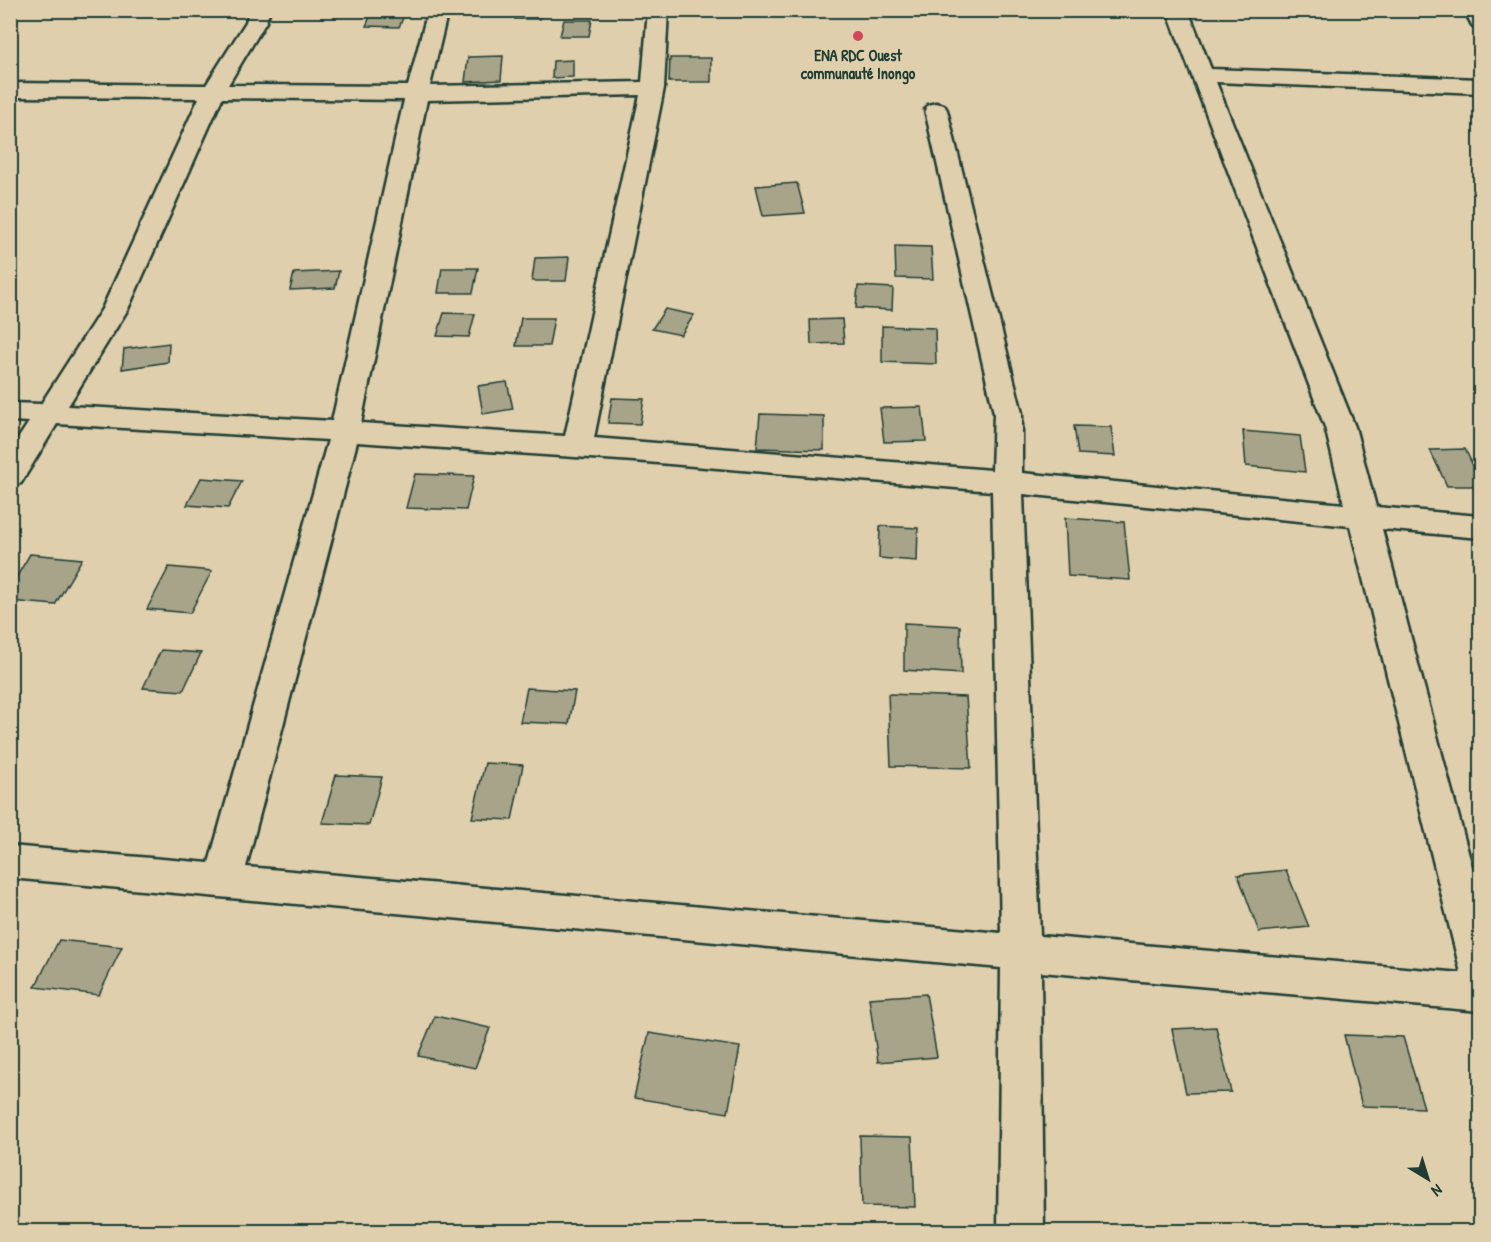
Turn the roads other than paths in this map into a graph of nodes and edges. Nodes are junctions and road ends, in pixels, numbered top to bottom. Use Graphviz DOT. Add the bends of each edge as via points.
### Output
graph roads {
  1 [pos="260,10"];
  2 [pos="438,10"];
  3 [pos="658,10"];
  4 [pos="1177,10"];
  5 [pos="1474,10"];
  6 [pos="1480,24"];
  7 [pos="1203,75"];
  8 [pos="1480,86"];
  9 [pos="653,88"];
  10 [pos="10,90"];
  11 [pos="214,90"];
  12 [pos="417,93"];
  13 [pos="936,110"];
  14 [pos="10,412"];
  15 [pos="48,414"];
  16 [pos="345,430"];
  17 [pos="577,447"];
  18 [pos="10,476"];
  19 [pos="1007,482"];
  20 [pos="1363,517"];
  21 [pos="1480,527"];
  22 [pos="10,862"];
  23 [pos="223,881"];
  24 [pos="1021,952"];
  25 [pos="1480,970"];
  26 [pos="1480,993"];
  27 [pos="1021,1232"];
  1 -- 11 [label="street"];
  2 -- 12 [label="street"];
  3 -- 9 [label="street"];
  4 -- 7 [label="street"];
  5 -- 6 [label="street"];
  7 -- 8 [label="street"];
  7 -- 20 [label="street" via="1341,427"];
  9 -- 12 [label="street"];
  9 -- 17 [label="street"];
  10 -- 11 [label="street"];
  11 -- 12 [label="street"];
  11 -- 15 [label="street" via="115,309"];
  12 -- 16 [label="street"];
  13 -- 19 [label="street" via="1008,413"];
  14 -- 15 [label="street"];
  15 -- 16 [label="street"];
  15 -- 18 [label="street"];
  16 -- 17 [label="street"];
  16 -- 23 [label="street"];
  17 -- 19 [label="street"];
  19 -- 20 [label="street"];
  19 -- 24 [label="street"];
  20 -- 21 [label="street"];
  20 -- 25 [label="street"];
  22 -- 23 [label="street"];
  23 -- 24 [label="street"];
  24 -- 26 [label="street"];
  24 -- 27 [label="street"];
}
